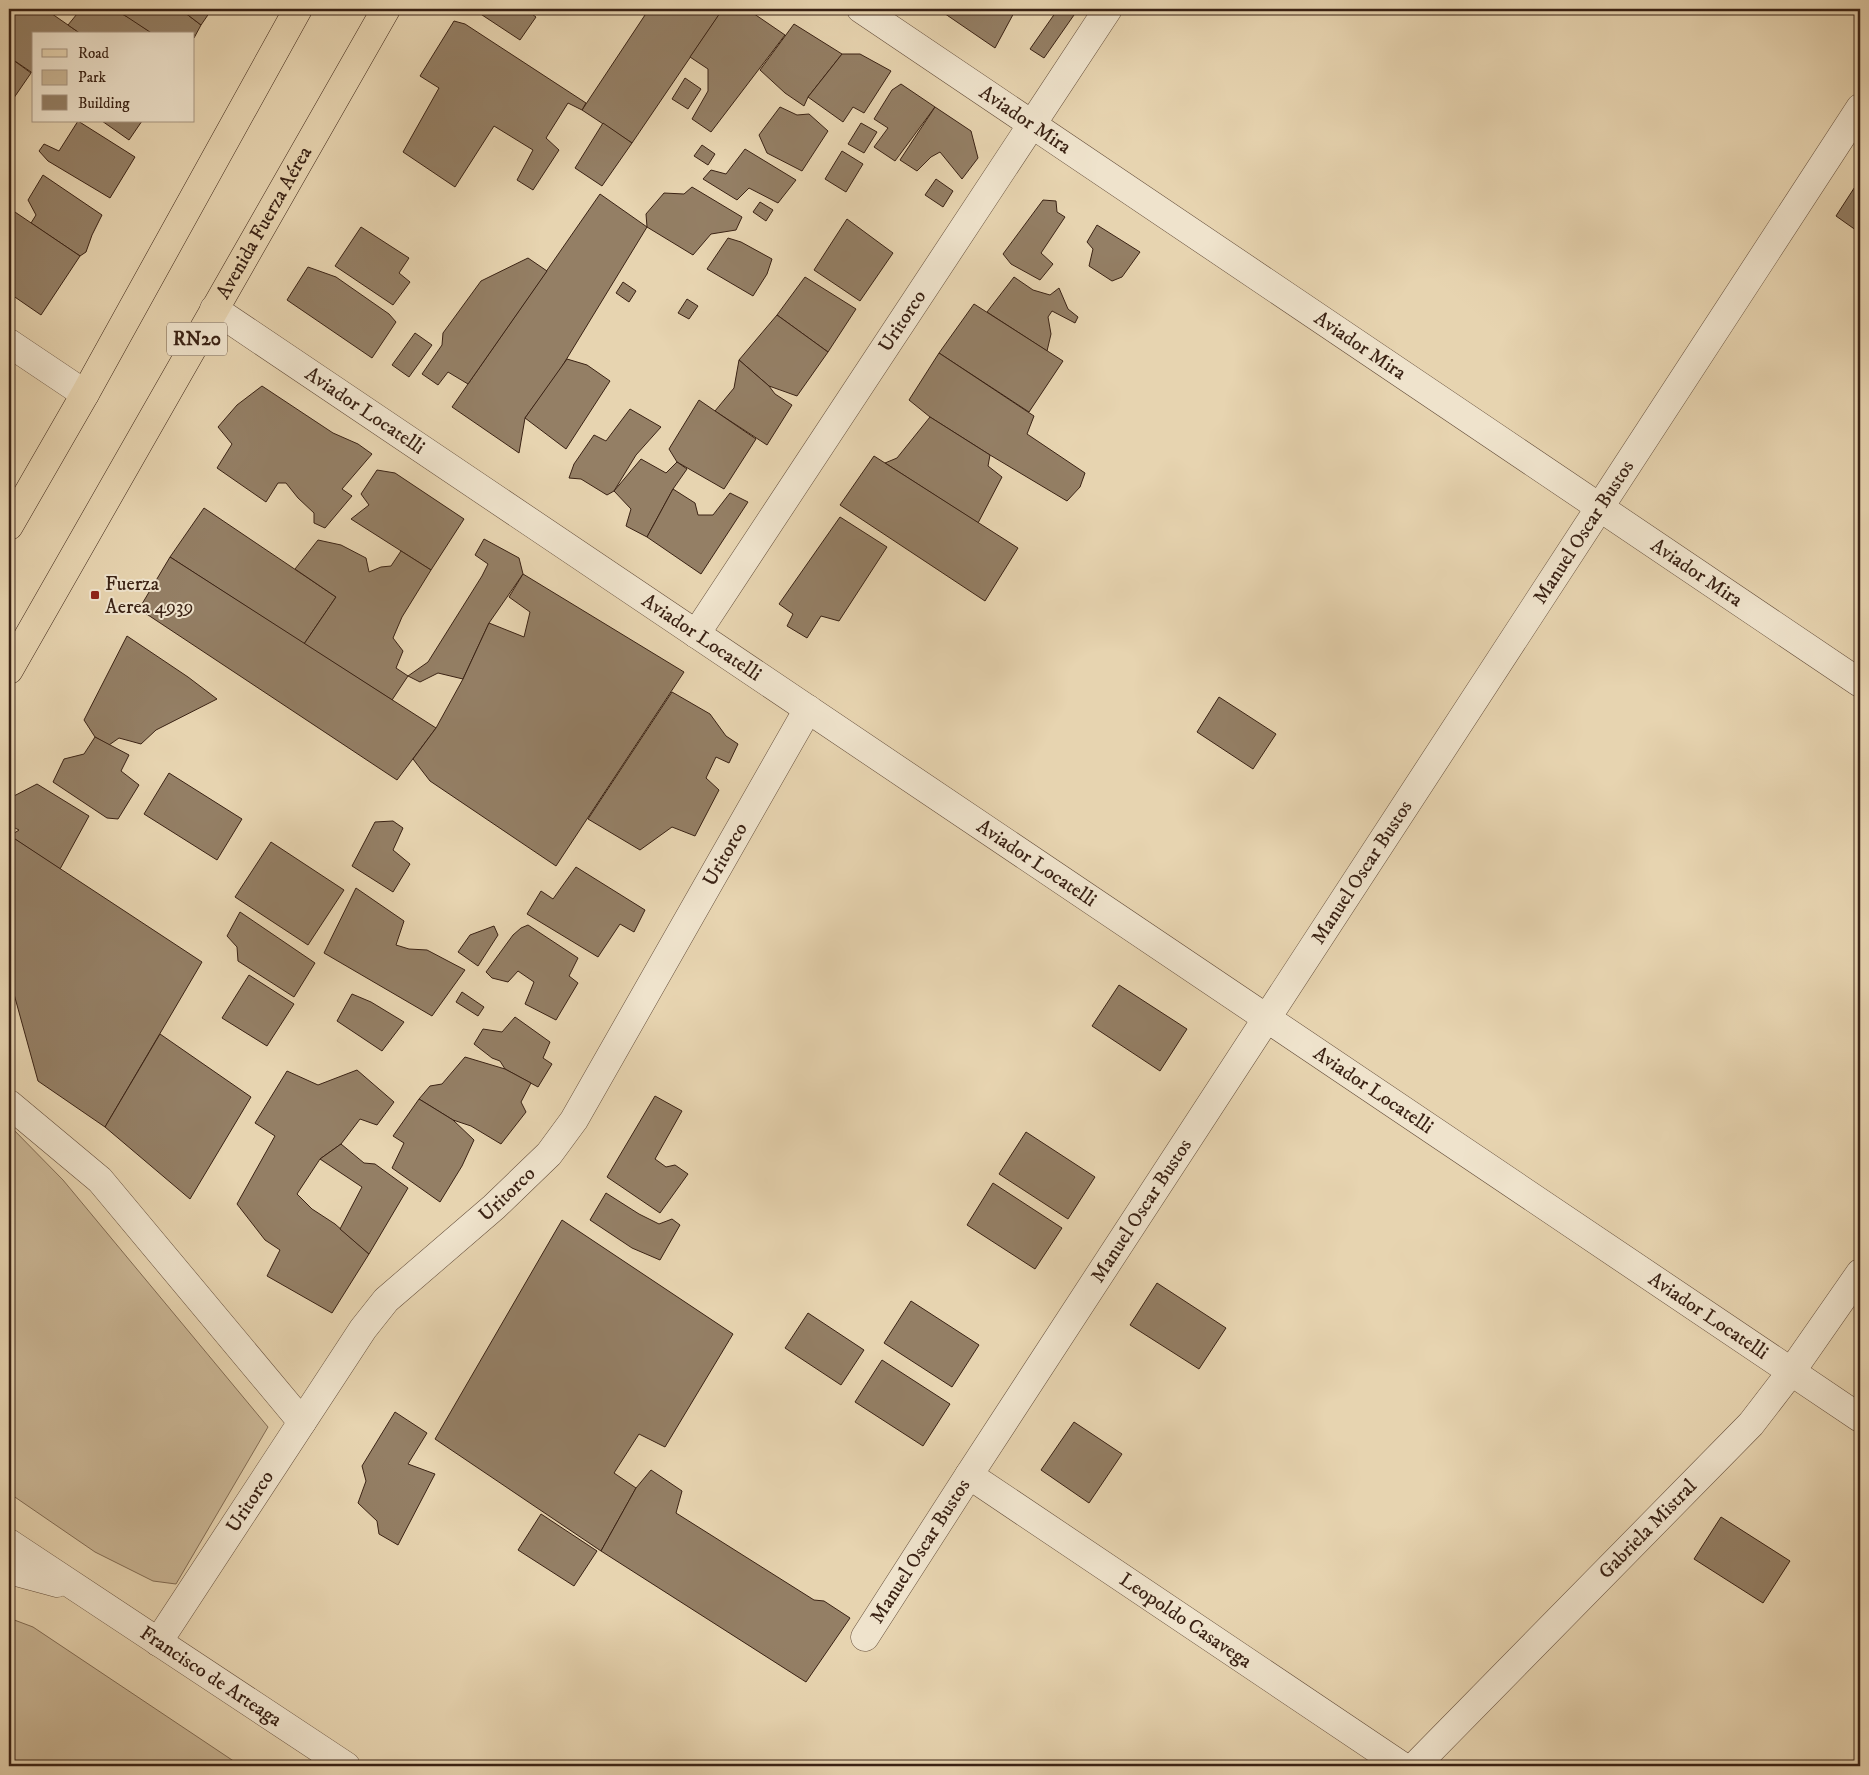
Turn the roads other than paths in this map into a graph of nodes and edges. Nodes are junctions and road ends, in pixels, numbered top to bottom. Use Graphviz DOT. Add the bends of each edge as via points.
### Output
graph roads {
  1 [pos="298,9"];
  2 [pos="386,9"];
  3 [pos="861,9"];
  4 [pos="1108,9"];
  5 [pos="1860,108"];
  6 [pos="1032,124"];
  7 [pos="214,309"];
  8 [pos="9,343"];
  9 [pos="85,394"];
  10 [pos="1600,507"];
  11 [pos="9,526"];
  12 [pos="696,634"];
  13 [pos="9,670"];
  14 [pos="1860,683"];
  15 [pos="808,710"];
  16 [pos="1267,1018"];
  17 [pos="9,1104"];
  18 [pos="1860,1273"];
  19 [pos="1791,1372"];
  20 [pos="1860,1418"];
  21 [pos="302,1422"];
  22 [pos="969,1475"];
  23 [pos="9,1543"];
  24 [pos="9,1570"];
  25 [pos="77,1588"];
  26 [pos="865,1637"];
  27 [pos="158,1642"];
  28 [pos="346,1766"];
  29 [pos="1402,1766"];
  30 [pos="1415,1766"];
  1 -- 9 [label="main road"];
  2 -- 7 [label="main road, Avenida Fuerza Aérea / RN20"];
  3 -- 6 [label="street, Aviador Mira"];
  4 -- 6 [label="street, Uritorco"];
  5 -- 10 [label="street, Manuel Oscar Bustos"];
  6 -- 10 [label="street, Aviador Mira"];
  6 -- 12 [label="street, Uritorco"];
  7 -- 12 [label="street, Aviador Locatelli"];
  7 -- 13 [label="main road, Avenida Fuerza Aérea / RN20"];
  8 -- 9 [label="street"];
  9 -- 11 [label="main road"];
  10 -- 14 [label="street, Aviador Mira"];
  10 -- 16 [label="street, Manuel Oscar Bustos"];
  12 -- 15 [label="street, Aviador Locatelli"];
  15 -- 16 [label="street, Aviador Locatelli"];
  15 -- 21 [label="street, Uritorco" via="574,1120 548,1154 494,1207 386,1300"];
  16 -- 19 [label="street, Aviador Locatelli"];
  16 -- 22 [label="street, Manuel Oscar Bustos"];
  17 -- 21 [label="street" via="100,1180"];
  18 -- 19 [label="street, Gabriela Mistral"];
  19 -- 20 [label="street, Aviador Locatelli"];
  19 -- 30 [label="street, Gabriela Mistral" via="1751,1424"];
  21 -- 27 [label="street, Uritorco"];
  22 -- 26 [label="street, Manuel Oscar Bustos"];
  22 -- 29 [label="street, Leopoldo Casavega"];
  23 -- 25 [label="street, Francisco de Arteaga"];
  24 -- 25 [label="street, Francisco de Arteaga"];
  25 -- 27 [label="street, Francisco de Arteaga"];
  27 -- 28 [label="street, Francisco de Arteaga"];
}
